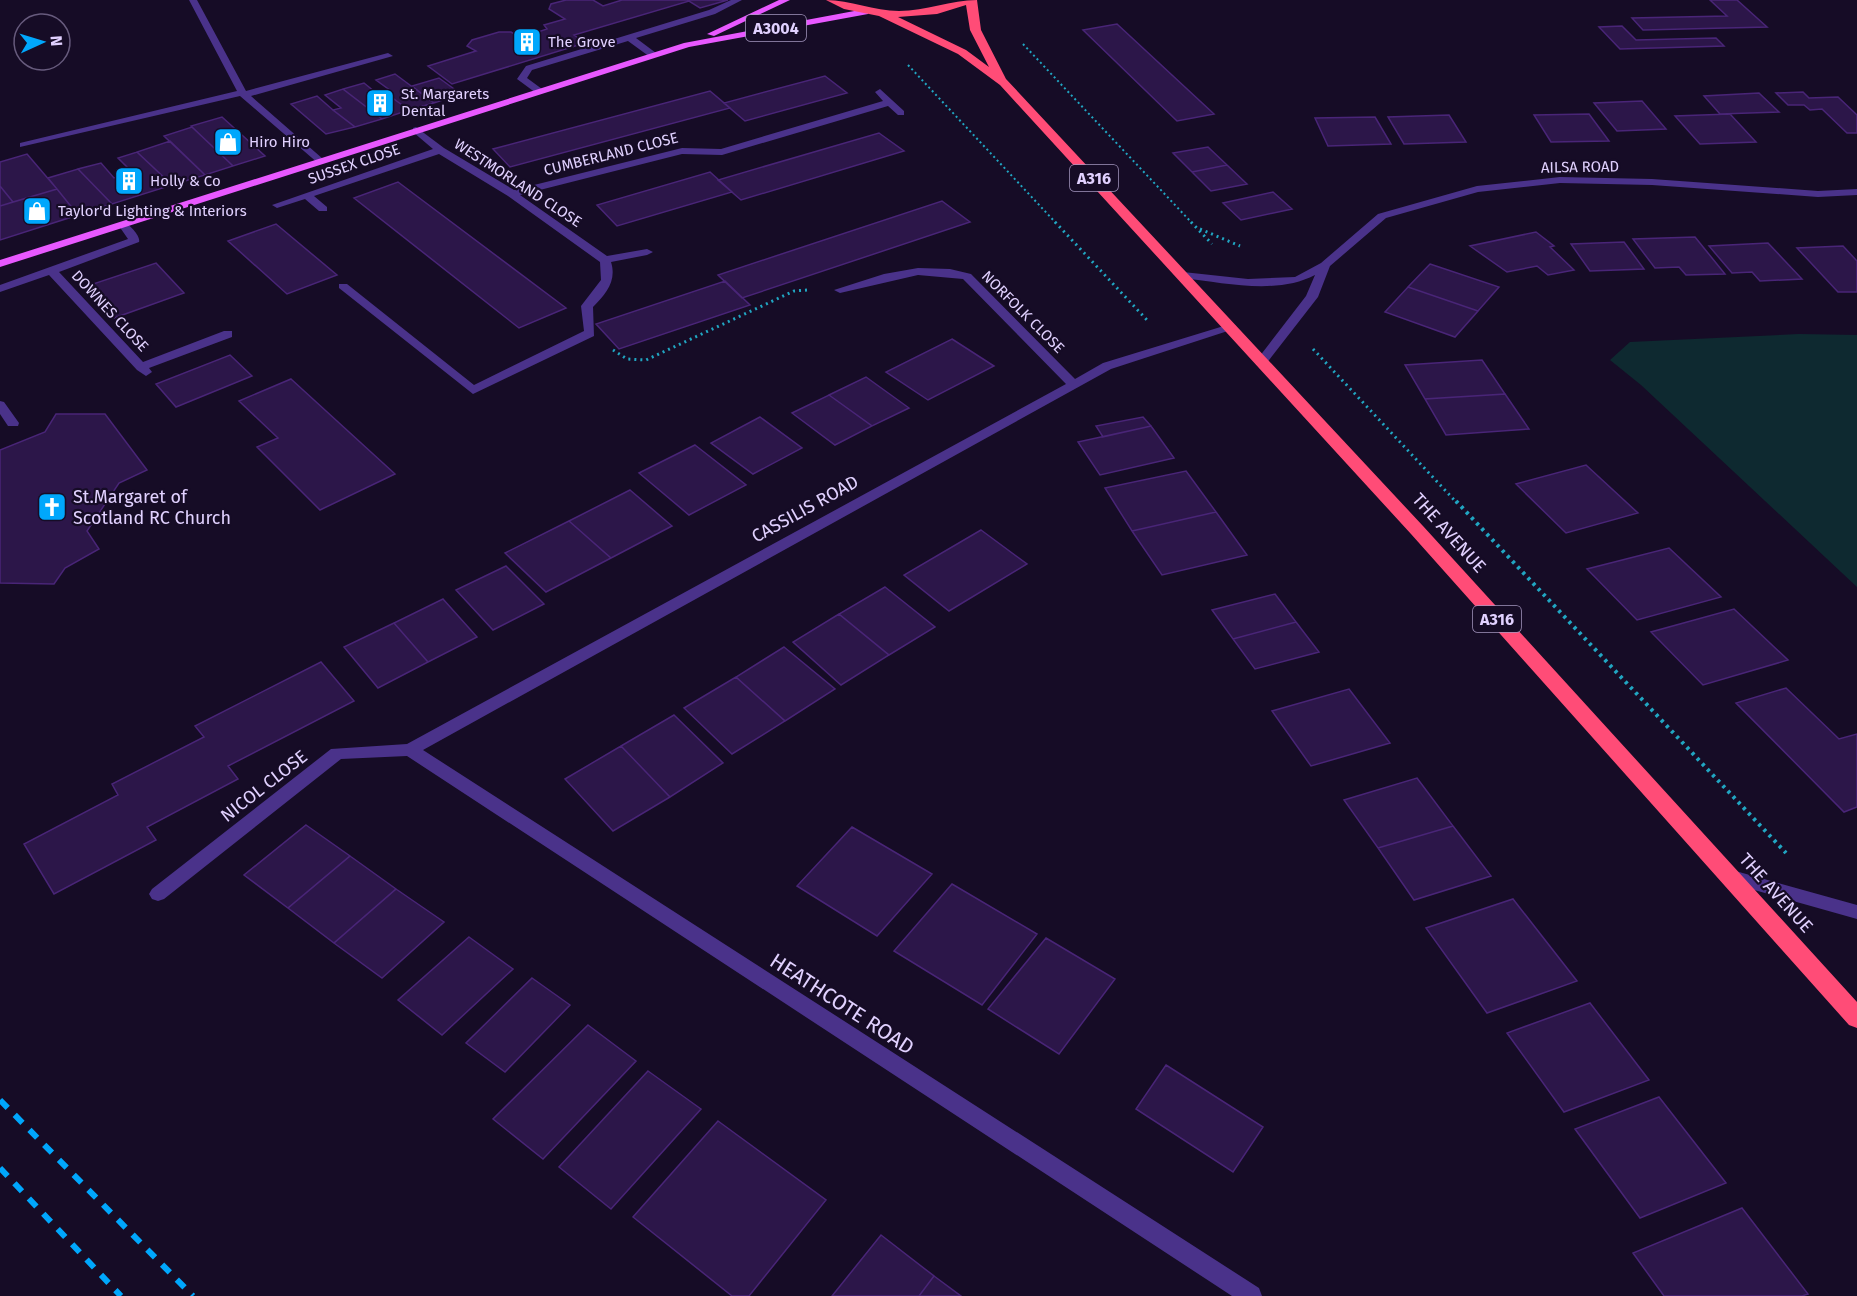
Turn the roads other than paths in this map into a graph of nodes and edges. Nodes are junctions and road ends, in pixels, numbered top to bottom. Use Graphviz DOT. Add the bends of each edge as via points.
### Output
graph roads {
  1 [pos="193,0"];
  2 [pos="738,0"];
  3 [pos="786,0"];
  4 [pos="831,0"];
  5 [pos="971,0"];
  6 [pos="865,12"];
  7 [pos="883,14"];
  8 [pos="630,38"];
  9 [pos="687,45"];
  10 [pos="653,55"];
  11 [pos="388,56"];
  12 [pos="1004,83"];
  13 [pos="539,92"];
  14 [pos="880,92"];
  15 [pos="243,94"];
  16 [pos="890,102"];
  17 [pos="901,112"];
  18 [pos="416,130"];
  19 [pos="24,145"];
  20 [pos="440,150"];
  21 [pos="319,161"];
  22 [pos="1857,192"];
  23 [pos="512,194"];
  24 [pos="307,195"];
  25 [pos="277,205"];
  26 [pos="323,209"];
  27 [pos="124,226"];
  28 [pos="647,252"];
  29 [pos="605,260"];
  30 [pos="0,264"];
  31 [pos="1325,265"];
  32 [pos="52,271"];
  33 [pos="1183,275"];
  34 [pos="342,286"];
  35 [pos="0,289"];
  36 [pos="840,290"];
  37 [pos="1231,328"];
  38 [pos="228,334"];
  39 [pos="1262,361"];
  40 [pos="1073,384"];
  41 [pos="0,405"];
  42 [pos="13,423"];
  43 [pos="410,750"];
  44 [pos="1732,877"];
  45 [pos="158,894"];
  46 [pos="1857,912"];
  47 [pos="1857,1018"];
  48 [pos="1251,1296"];
  1 -- 15 [label="street"];
  2 -- 8 [label="street"];
  3 -- 9 [label="main road, A3004"];
  4 -- 6 [label="highway"];
  5 -- 7 [label="highway" via="923,12"];
  5 -- 12 [label="highway, THE AVENUE / A316" via="975,28"];
  6 -- 7 [label="highway"];
  6 -- 9 [label="main road, A3004"];
  7 -- 12 [label="highway, THE AVENUE / A316" via="962,52"];
  8 -- 10 [label="street"];
  8 -- 13 [label="street" via="528,68 522,79"];
  9 -- 10 [label="main road, A3004"];
  10 -- 13 [label="main road, A3004"];
  11 -- 15 [label="street"];
  12 -- 33 [label="highway, THE AVENUE / A316"];
  13 -- 18 [label="main road, A3004"];
  14 -- 16 [label="street"];
  15 -- 19 [label="street"];
  15 -- 21 [label="street"];
  16 -- 17 [label="street"];
  16 -- 23 [label="street, CUMBERLAND CLOSE" via="722,152 682,151"];
  18 -- 20 [label="street, WESTMORLAND CLOSE"];
  18 -- 21 [label="main road, A3004"];
  20 -- 23 [label="street, WESTMORLAND CLOSE"];
  20 -- 24 [label="street, SUSSEX CLOSE"];
  21 -- 27 [label="main road, A3004"];
  22 -- 31 [label="street, AILSA ROAD" via="1818,194 1560,180 1477,189 1382,216"];
  23 -- 29 [label="street, WESTMORLAND CLOSE"];
  24 -- 25 [label="street, SUSSEX CLOSE"];
  24 -- 26 [label="street"];
  27 -- 30 [label="main road, A3004"];
  27 -- 32 [label="street" via="135,240"];
  28 -- 29 [label="street"];
  29 -- 34 [label="street" via="610,270 606,286 587,306 590,333 473,390"];
  31 -- 33 [label="street, AILSA ROAD" via="1297,280 1248,282"];
  31 -- 39 [label="street, AILSA ROAD" via="1312,297"];
  32 -- 35 [label="street"];
  32 -- 38 [label="street, DOWNES CLOSE" via="143,370"];
  33 -- 37 [label="highway, THE AVENUE / A316"];
  36 -- 40 [label="street, NORFOLK CLOSE" via="920,270 943,269 967,276"];
  37 -- 39 [label="highway, THE AVENUE / A316"];
  37 -- 40 [label="street, CASSILIS ROAD" via="1107,366"];
  39 -- 44 [label="highway, THE AVENUE / A316"];
  40 -- 43 [label="street, CASSILIS ROAD"];
  41 -- 42 [label="street"];
  43 -- 45 [label="street, NICOL CLOSE" via="337,753"];
  43 -- 48 [label="street, HEATHCOTE ROAD"];
  44 -- 46 [label="street"];
  44 -- 47 [label="highway, THE AVENUE / A316"];
}
